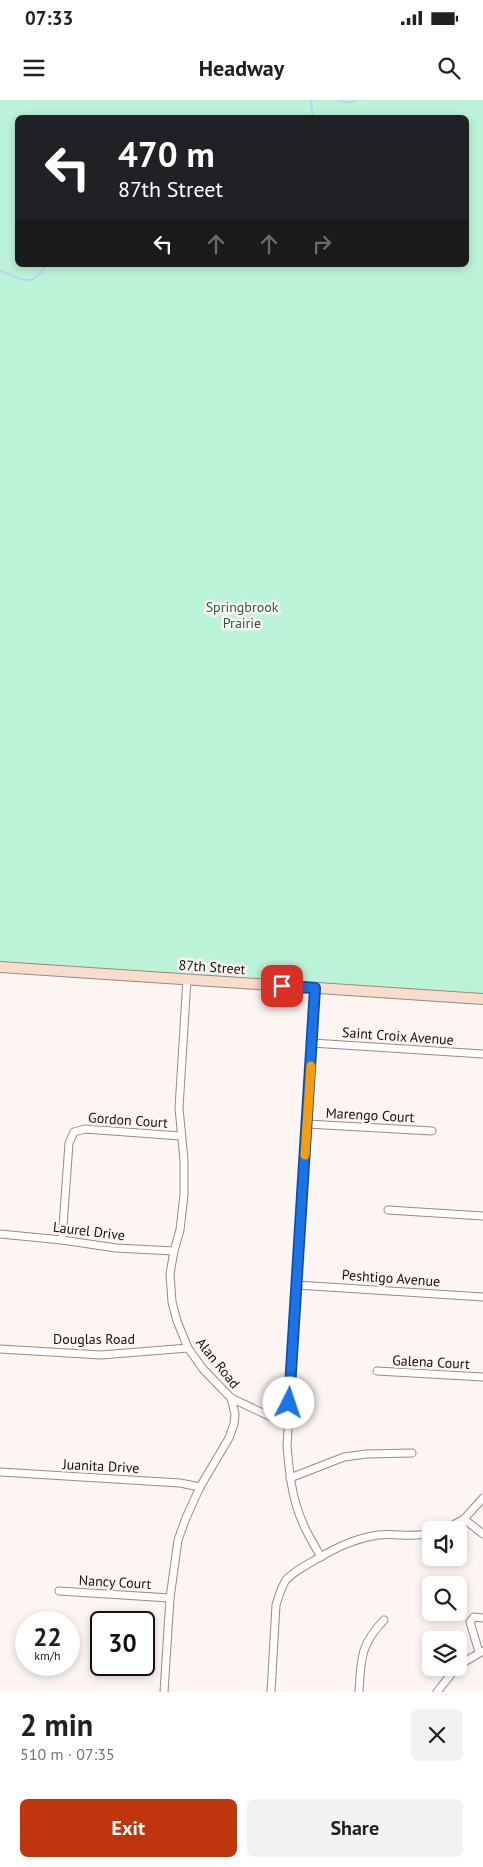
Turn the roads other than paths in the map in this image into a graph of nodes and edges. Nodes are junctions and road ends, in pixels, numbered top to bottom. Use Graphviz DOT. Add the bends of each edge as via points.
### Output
graph roads {
  1 [pos="0,967"];
  2 [pos="187,979"];
  3 [pos="315,988"];
  4 [pos="483,999"];
  5 [pos="312,1043"];
  6 [pos="483,1054"];
  7 [pos="307,1124"];
  8 [pos="432,1131"];
  9 [pos="180,1136"];
  10 [pos="388,1210"];
  11 [pos="483,1216"];
  12 [pos="0,1234"];
  13 [pos="62,1240"];
  14 [pos="174,1251"];
  15 [pos="297,1284"];
  16 [pos="483,1297"];
  17 [pos="188,1348"];
  18 [pos="0,1349"];
  19 [pos="377,1371"];
  20 [pos="483,1377"];
  21 [pos="231,1398"];
  22 [pos="288,1422"];
  23 [pos="412,1453"];
  24 [pos="0,1472"];
  25 [pos="290,1478"];
  26 [pos="200,1487"];
  27 [pos="483,1498"];
  28 [pos="464,1519"];
  29 [pos="460,1521"];
  30 [pos="483,1534"];
  31 [pos="422,1535"];
  32 [pos="321,1557"];
  33 [pos="59,1591"];
  34 [pos="170,1598"];
  35 [pos="483,1618"];
  36 [pos="384,1620"];
  37 [pos="481,1652"];
  38 [pos="467,1660"];
  39 [pos="449,1676"];
  40 [pos="164,1692"];
  41 [pos="271,1692"];
  42 [pos="359,1692"];
  43 [pos="437,1692"];
  1 -- 2 [label="street, 87th Street"];
  2 -- 3 [label="street, 87th Street"];
  2 -- 9 [label="street, Alan Road" via="179,1094"];
  3 -- 4 [label="street, 87th Street"];
  3 -- 5 [label="street"];
  5 -- 6 [label="street, Saint Croix Avenue"];
  5 -- 7 [label="street"];
  7 -- 8 [label="street, Marengo Court"];
  7 -- 15 [label="street"];
  9 -- 13 [label="street, Gordon Court" via="85,1129 74,1132 69,1143"];
  9 -- 14 [label="street, Alan Road" via="184,1195"];
  10 -- 11 [label="street"];
  12 -- 13 [label="street, Laurel Drive"];
  13 -- 14 [label="street, Laurel Drive" via="116,1248"];
  14 -- 17 [label="street, Alan Road" via="170,1280 172,1302"];
  15 -- 16 [label="street, Peshtigo Avenue"];
  15 -- 22 [label="street"];
  17 -- 18 [label="street, Douglas Road" via="101,1354"];
  17 -- 21 [label="street, Alan Road"];
  19 -- 20 [label="street, Galena Court"];
  21 -- 22 [label="street"];
  21 -- 26 [label="street, Alan Road" via="234,1424"];
  22 -- 25 [label="street"];
  23 -- 25 [label="street" via="344,1457"];
  24 -- 26 [label="street, Juanita Drive"];
  25 -- 32 [label="street" via="306,1531"];
  26 -- 34 [label="street, Alan Road" via="178,1540"];
  27 -- 28 [label="street"];
  28 -- 29 [label="street"];
  28 -- 30 [label="street"];
  31 -- 32 [label="street" via="360,1538"];
  32 -- 41 [label="street" via="295,1572 280,1592 276,1605"];
  33 -- 34 [label="street, Nancy Court"];
  34 -- 40 [label="street, Alan Road"];
  35 -- 37 [label="street" via="474,1618 470,1622"];
  36 -- 42 [label="street" via="365,1646"];
  37 -- 38 [label="street"];
  39 -- 43 [label="street"];
}
